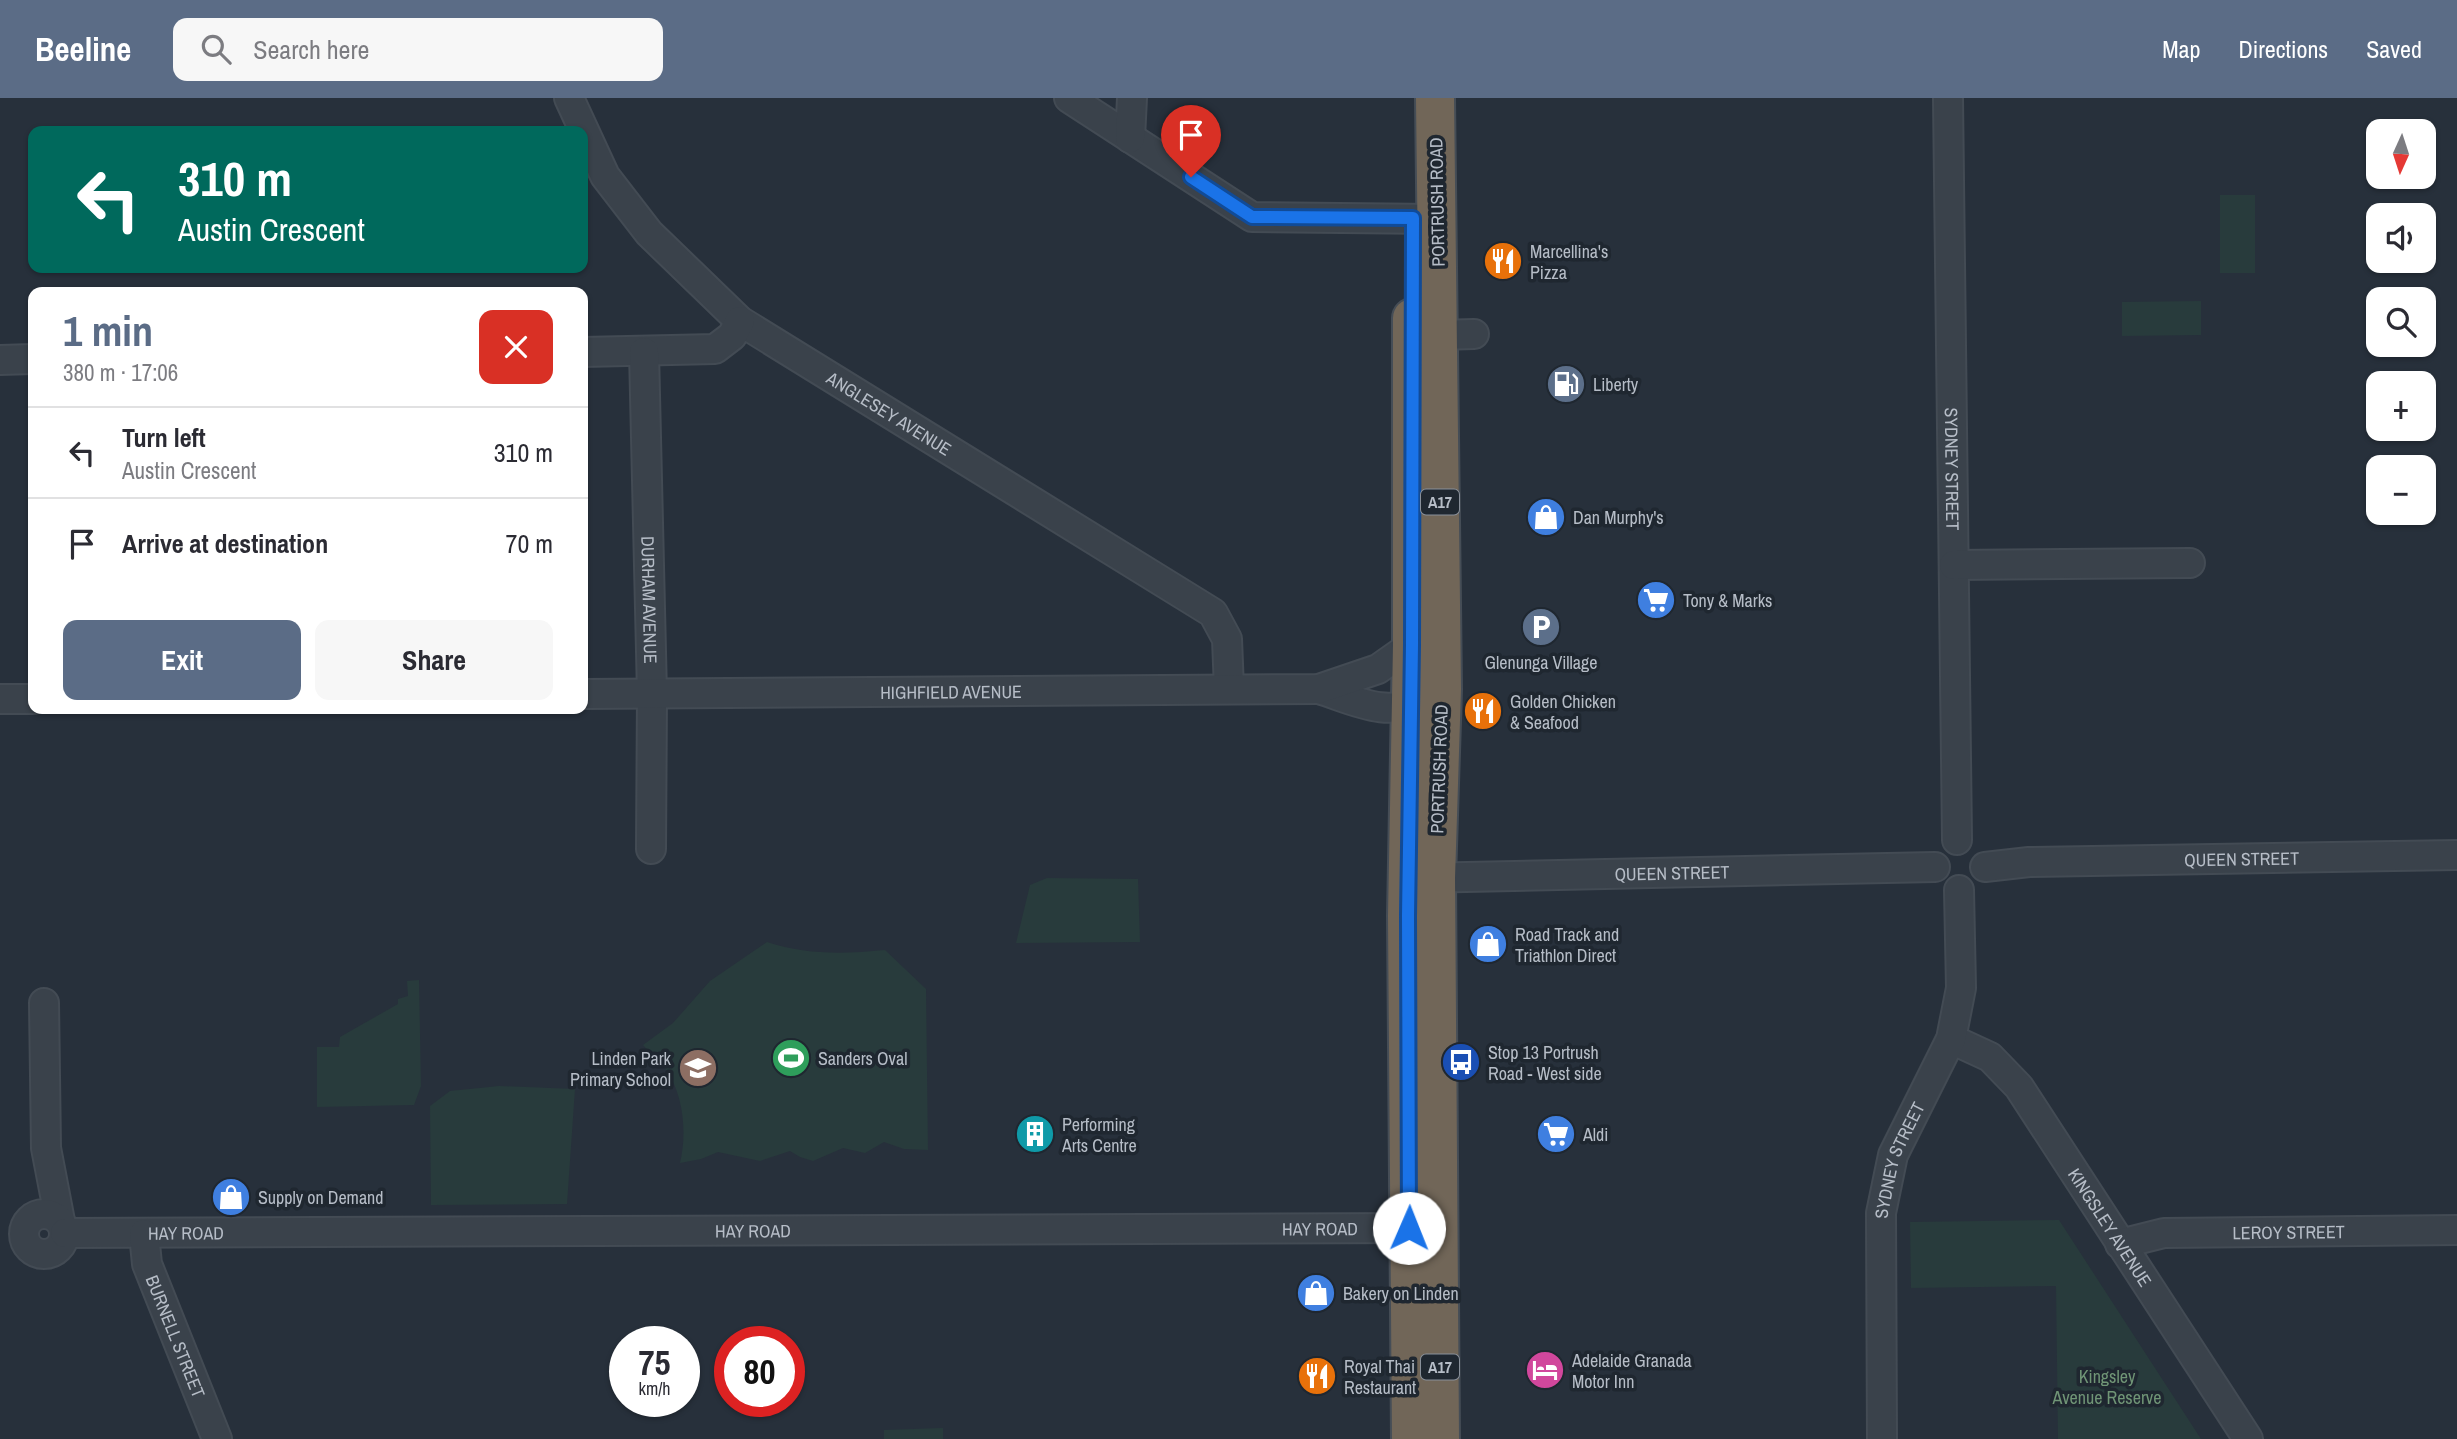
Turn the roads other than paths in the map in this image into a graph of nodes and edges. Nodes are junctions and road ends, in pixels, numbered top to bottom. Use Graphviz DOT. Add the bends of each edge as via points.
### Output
graph roads {
  1 [pos="569,98"];
  2 [pos="1069,98"];
  3 [pos="1132,98"];
  4 [pos="1411,98"];
  5 [pos="1435,98"];
  6 [pos="1948,98"];
  7 [pos="582,126"];
  8 [pos="1130,138"];
  9 [pos="588,139"];
  10 [pos="1425,218"];
  11 [pos="740,321"];
  12 [pos="1456,335"];
  13 [pos="588,352"];
  14 [pos="644,352"];
  15 [pos="28,359"];
  16 [pos="0,360"];
  17 [pos="1412,454"];
  18 [pos="2190,563"];
  19 [pos="1954,565"];
  20 [pos="1438,642"];
  21 [pos="1229,689"];
  22 [pos="1319,690"];
  23 [pos="588,694"];
  24 [pos="652,694"];
  25 [pos="1426,698"];
  26 [pos="0,699"];
  27 [pos="28,699"];
  28 [pos="1957,840"];
  29 [pos="651,849"];
  30 [pos="2457,855"];
  31 [pos="1935,867"];
  32 [pos="1985,867"];
  33 [pos="1422,878"];
  34 [pos="1959,890"];
  35 [pos="44,1003"];
  36 [pos="1951,1040"];
  37 [pos="46,1148"];
  38 [pos="62,1227"];
  39 [pos="1424,1228"];
  40 [pos="2457,1230"];
  41 [pos="18,1231"];
  42 [pos="144,1234"];
  43 [pos="2120,1244"];
  44 [pos="217,1439"];
  45 [pos="1412,1439"];
  46 [pos="1440,1439"];
  47 [pos="1882,1439"];
  48 [pos="2248,1439"];
  1 -- 7 [label="street, ANGLESEY AVENUE"];
  2 -- 8 [label="street"];
  3 -- 8 [label="street"];
  4 -- 10 [label="highway, PORTRUSH ROAD / A17"];
  5 -- 10 [label="highway, PORTRUSH ROAD / A17"];
  6 -- 19 [label="street, SYDNEY STREET"];
  8 -- 10 [label="street" via="1252,217"];
  9 -- 11 [label="street, ANGLESEY AVENUE" via="605,176 649,233"];
  10 -- 12 [label="highway, PORTRUSH ROAD / A17"];
  10 -- 17 [label="highway, PORTRUSH ROAD / A17"];
  11 -- 14 [label="street" via="732,336 715,349"];
  11 -- 21 [label="street, ANGLESEY AVENUE" via="1213,613 1227,639"];
  12 -- 17 [label="street" via="1428,343 1422,353"];
  12 -- 20 [label="highway, PORTRUSH ROAD / A17" via="1450,598"];
  13 -- 14 [label="street"];
  14 -- 24 [label="street, DURHAM AVENUE"];
  15 -- 16 [label="street"];
  17 -- 20 [label="highway, PORTRUSH ROAD / A17"];
  18 -- 19 [label="street"];
  19 -- 28 [label="street, SYDNEY STREET"];
  20 -- 22 [label="street, HIGHFIELD AVENUE"];
  20 -- 25 [label="highway, PORTRUSH ROAD / A17"];
  21 -- 22 [label="street, HIGHFIELD AVENUE"];
  21 -- 24 [label="street, HIGHFIELD AVENUE"];
  22 -- 25 [label="street, HIGHFIELD AVENUE" via="1373,708"];
  23 -- 24 [label="street, HIGHFIELD AVENUE"];
  24 -- 29 [label="street, DURHAM AVENUE"];
  25 -- 33 [label="highway, PORTRUSH ROAD / A17"];
  26 -- 27 [label="street"];
  28 -- 31 [label="street" via="1942,846"];
  28 -- 32 [label="street" via="1966,840 1980,850"];
  30 -- 32 [label="street, QUEEN STREET" via="2029,862"];
  31 -- 33 [label="street, QUEEN STREET"];
  31 -- 34 [label="street" via="1943,884"];
  32 -- 34 [label="street" via="1976,884"];
  33 -- 39 [label="highway, PORTRUSH ROAD / A17"];
  34 -- 36 [label="street, SYDNEY STREET" via="1961,988"];
  35 -- 37 [label="street"];
  36 -- 43 [label="street, KINGSLEY AVENUE" via="1990,1057 2019,1087"];
  36 -- 47 [label="street, SYDNEY STREET" via="1893,1155 1881,1213"];
  37 -- 38 [label="street"];
  37 -- 41 [label="street"];
  38 -- 41 [label="street" via="44,1213"];
  38 -- 41 [label="street" via="61,1246 43,1255 30,1249"];
  38 -- 42 [label="street, HAY ROAD"];
  39 -- 42 [label="street, HAY ROAD"];
  39 -- 45 [label="highway, PORTRUSH ROAD / A17"];
  39 -- 46 [label="highway, PORTRUSH ROAD / A17"];
  40 -- 43 [label="street, LEROY STREET" via="2164,1233"];
  42 -- 44 [label="street, BURNELL STREET" via="147,1264"];
  43 -- 48 [label="street, KINGSLEY AVENUE"];
}
